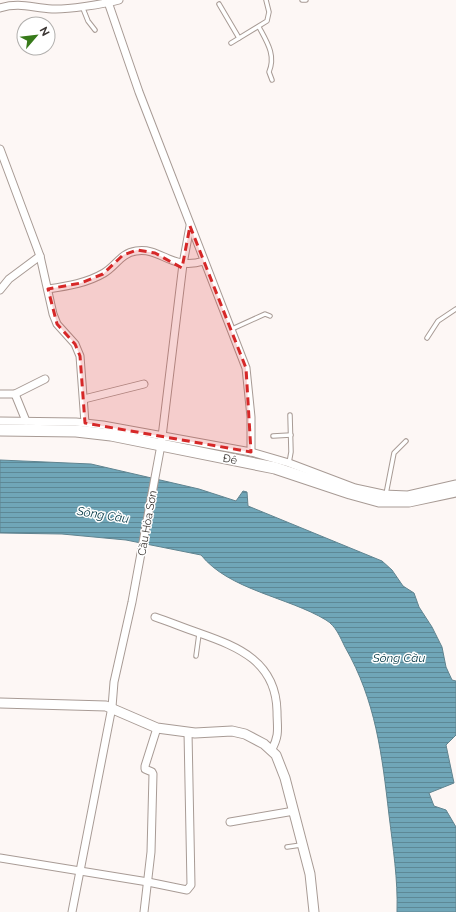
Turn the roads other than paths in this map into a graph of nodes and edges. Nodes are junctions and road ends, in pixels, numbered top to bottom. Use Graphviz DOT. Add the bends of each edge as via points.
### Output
graph roads {
  1 [pos="119,0"];
  2 [pos="266,0"];
  3 [pos="302,0"];
  4 [pos="306,0"];
  5 [pos="103,1"];
  6 [pos="219,4"];
  7 [pos="82,5"];
  8 [pos="0,8"];
  9 [pos="259,27"];
  10 [pos="95,30"];
  11 [pos="239,38"];
  12 [pos="231,43"];
  13 [pos="272,80"];
  14 [pos="0,149"];
  15 [pos="190,226"];
  16 [pos="40,256"];
  17 [pos="204,261"];
  18 [pos="183,264"];
  19 [pos="48,289"];
  20 [pos="0,290"];
  21 [pos="456,309"];
  22 [pos="270,316"];
  23 [pos="232,329"];
  24 [pos="427,338"];
  25 [pos="45,379"];
  26 [pos="144,384"];
  27 [pos="0,394"];
  28 [pos="15,394"];
  29 [pos="84,399"];
  30 [pos="290,415"];
  31 [pos="0,420"];
  32 [pos="26,421"];
  33 [pos="85,423"];
  34 [pos="0,430"];
  35 [pos="291,435"];
  36 [pos="273,436"];
  37 [pos="161,440"];
  38 [pos="406,442"];
  39 [pos="251,452"];
  40 [pos="289,462"];
  41 [pos="456,484"];
  42 [pos="456,491"];
  43 [pos="386,494"];
  44 [pos="155,617"];
  45 [pos="199,634"];
  46 [pos="196,656"];
  47 [pos="0,703"];
  48 [pos="112,707"];
  49 [pos="157,728"];
  50 [pos="188,732"];
  51 [pos="272,749"];
  52 [pos="294,811"];
  53 [pos="230,822"];
  54 [pos="302,844"];
  55 [pos="287,847"];
  56 [pos="0,858"];
  57 [pos="80,872"];
  58 [pos="148,882"];
  59 [pos="71,912"];
  60 [pos="144,912"];
  61 [pos="314,912"];
  1 -- 5 [label="street"];
  2 -- 9 [label="lane" via="269,17"];
  3 -- 4 [label="lane"];
  5 -- 7 [label="street"];
  5 -- 15 [label="street"];
  6 -- 11 [label="lane"];
  7 -- 8 [label="street" via="53,9 12,4"];
  7 -- 10 [label="lane"];
  9 -- 11 [label="lane"];
  9 -- 13 [label="lane" via="273,58 268,72"];
  11 -- 12 [label="lane"];
  14 -- 16 [label="street"];
  15 -- 17 [label="street"];
  15 -- 18 [label="street, Cầu Hòa Sơn"];
  16 -- 19 [label="street"];
  16 -- 20 [label="street"];
  17 -- 18 [label="street" via="192,265"];
  17 -- 23 [label="street"];
  18 -- 19 [label="street" via="155,253 137,250 123,255 103,274 81,283"];
  18 -- 37 [label="street, Cầu Hòa Sơn"];
  19 -- 29 [label="street" via="52,314 57,324 75,344 80,356"];
  21 -- 24 [label="lane" via="438,321"];
  22 -- 23 [label="lane" via="265,314"];
  23 -- 39 [label="street" via="246,368 251,417"];
  25 -- 28 [label="street"];
  26 -- 29 [label="street"];
  27 -- 28 [label="street"];
  28 -- 32 [label="street"];
  29 -- 33 [label="street"];
  30 -- 35 [label="lane"];
  31 -- 32 [label="street"];
  32 -- 33 [label="street"];
  33 -- 37 [label="street"];
  34 -- 37 [label="main road, Đê" via="94,433"];
  35 -- 36 [label="lane"];
  35 -- 40 [label="lane"];
  37 -- 39 [label="street"];
  37 -- 42 [label="main road, Đê" via="275,468 379,501 409,502"];
  37 -- 48 [label="street, Cầu Hòa Sơn" via="132,602 114,682"];
  38 -- 43 [label="lane" via="394,453"];
  39 -- 40 [label="street"];
  40 -- 43 [label="street" via="355,488"];
  41 -- 43 [label="street" via="408,495"];
  44 -- 45 [label="street"];
  45 -- 46 [label="lane"];
  45 -- 51 [label="street" via="232,645 251,656 262,667 277,700 278,738"];
  47 -- 48 [label="street"];
  48 -- 49 [label="street"];
  48 -- 57 [label="street, Cầu Hòa Sơn"];
  49 -- 50 [label="street"];
  49 -- 58 [label="street" via="145,769 153,774"];
  50 -- 51 [label="street" via="232,731 246,734"];
  50 -- 58 [label="street" via="191,885 187,890"];
  51 -- 52 [label="street" via="281,766"];
  52 -- 53 [label="street"];
  52 -- 54 [label="street"];
  54 -- 55 [label="lane"];
  54 -- 61 [label="street" via="310,874"];
  56 -- 57 [label="street"];
  57 -- 58 [label="street"];
  57 -- 59 [label="street, Cầu Hòa Sơn"];
  58 -- 60 [label="street"];
}
